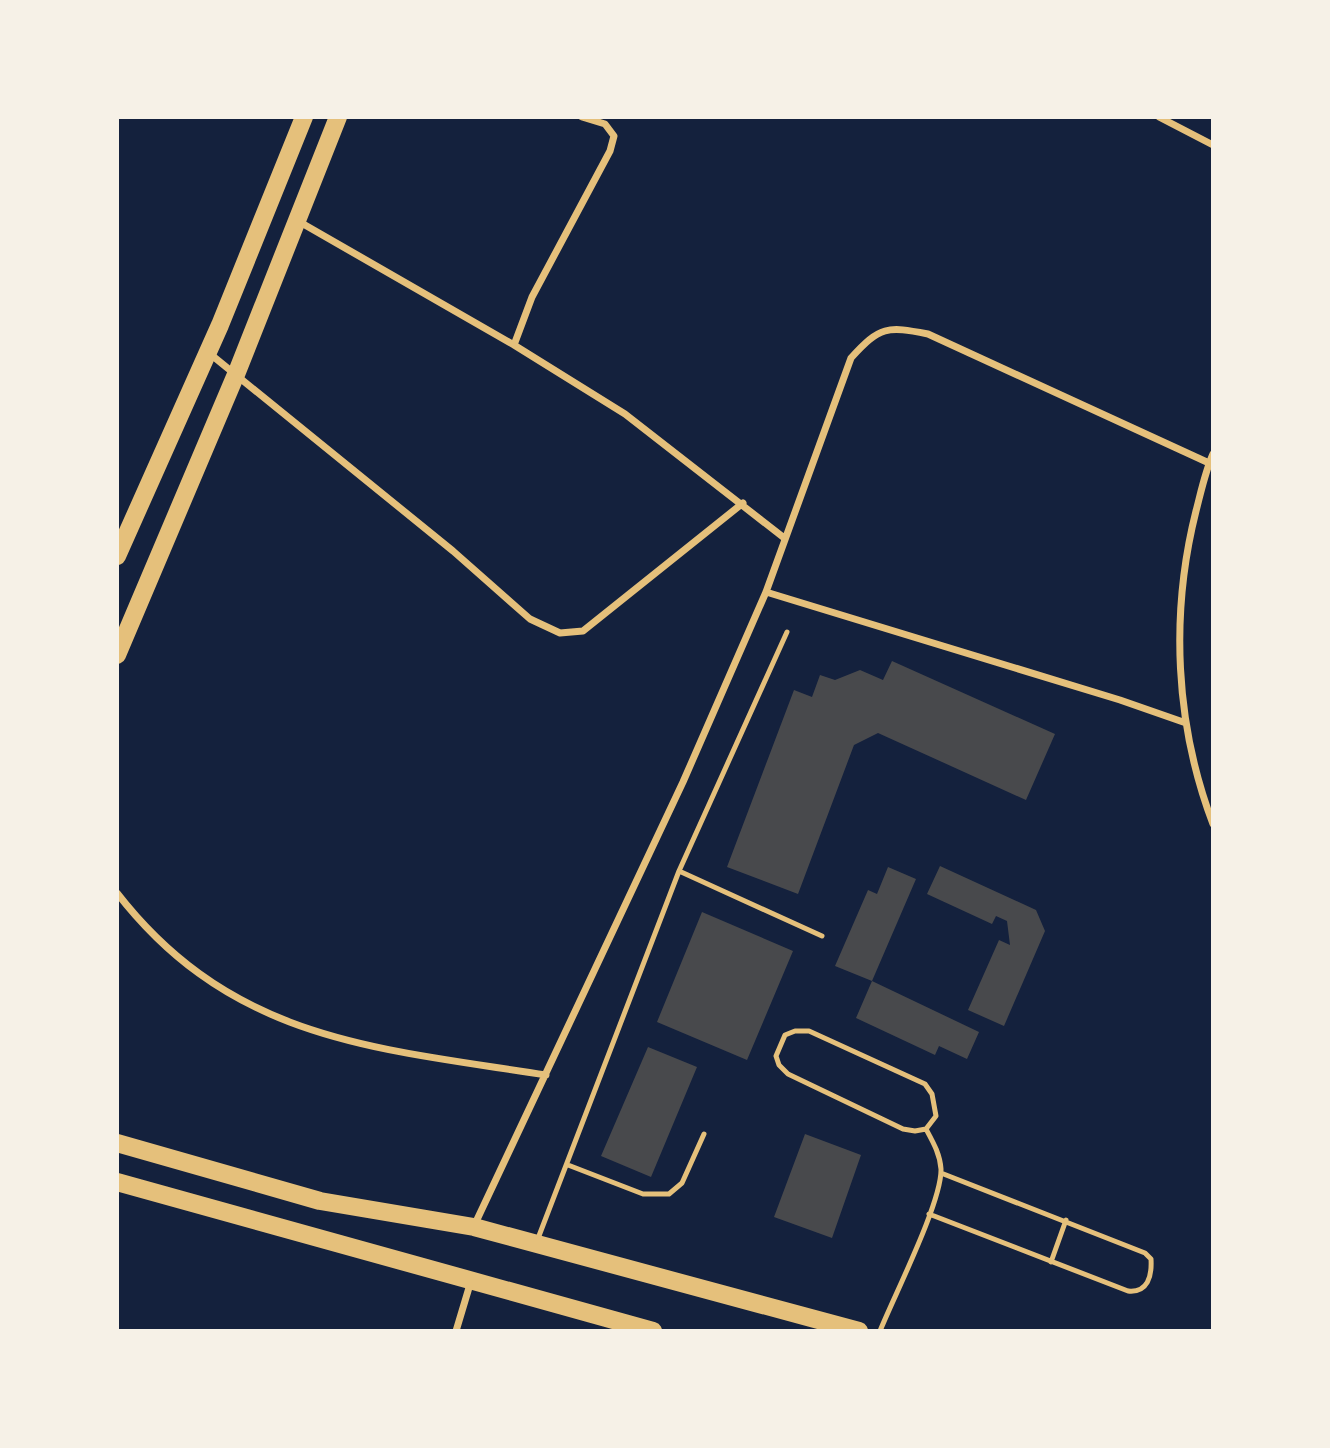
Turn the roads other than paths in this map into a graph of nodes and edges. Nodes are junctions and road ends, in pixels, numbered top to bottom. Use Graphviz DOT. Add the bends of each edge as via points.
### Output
graph roads {
  1 [pos="304,117"];
  2 [pos="338,117"];
  3 [pos="582,117"];
  4 [pos="1159,117"];
  5 [pos="1213,145"];
  6 [pos="296,220"];
  7 [pos="514,345"];
  8 [pos="208,352"];
  9 [pos="237,372"];
  10 [pos="1213,454"];
  11 [pos="1209,463"];
  12 [pos="743,503"];
  13 [pos="783,537"];
  14 [pos="117,556"];
  15 [pos="766,592"];
  16 [pos="787,632"];
  17 [pos="117,655"];
  18 [pos="1186,723"];
  19 [pos="1213,824"];
  20 [pos="679,872"];
  21 [pos="117,893"];
  22 [pos="822,936"];
  23 [pos="546,1075"];
  24 [pos="926,1129"];
  25 [pos="704,1134"];
  26 [pos="117,1143"];
  27 [pos="568,1166"];
  28 [pos="941,1173"];
  29 [pos="117,1182"];
  30 [pos="929,1214"];
  31 [pos="1066,1220"];
  32 [pos="474,1227"];
  33 [pos="536,1244"];
  34 [pos="1051,1262"];
  35 [pos="471,1281"];
  36 [pos="456,1331"];
  37 [pos="653,1331"];
  38 [pos="859,1331"];
  39 [pos="880,1331"];
  1 -- 8 [label="main road"];
  2 -- 6 [label="main road"];
  3 -- 7 [label="street" via="606,124 614,136 610,152 532,298"];
  4 -- 5 [label="street"];
  6 -- 7 [label="street"];
  6 -- 9 [label="main road"];
  7 -- 12 [label="street" via="625,414"];
  8 -- 9 [label="street"];
  8 -- 14 [label="main road"];
  9 -- 12 [label="street" via="530,619 560,633 583,631"];
  9 -- 17 [label="main road"];
  10 -- 11 [label="street"];
  11 -- 13 [label="street" via="928,334 894,328 870,337 851,358"];
  11 -- 18 [label="street" via="1188,544 1177,634"];
  12 -- 13 [label="street"];
  13 -- 15 [label="street"];
  15 -- 18 [label="street"];
  15 -- 23 [label="street"];
  16 -- 20 [label="lane"];
  18 -- 19 [label="street"];
  20 -- 22 [label="lane"];
  20 -- 27 [label="lane"];
  21 -- 23 [label="street" via="181,961 217,989 263,1013 337,1038"];
  23 -- 32 [label="street"];
  24 -- 24 [label="lane" via="936,1116 936,1105 925,1084 809,1031 785,1035 776,1056 788,1074 903,1129"];
  24 -- 28 [label="lane" via="940,1156"];
  25 -- 27 [label="lane" via="682,1184 670,1194 643,1194"];
  26 -- 32 [label="main road" via="320,1201"];
  27 -- 33 [label="lane"];
  28 -- 30 [label="lane"];
  28 -- 31 [label="lane"];
  29 -- 35 [label="main road"];
  30 -- 34 [label="lane"];
  30 -- 39 [label="lane"];
  31 -- 34 [label="lane"];
  31 -- 34 [label="lane" via="1151,1259 1146,1287 1128,1291"];
  32 -- 33 [label="main road"];
  33 -- 38 [label="main road"];
  35 -- 36 [label="street"];
  35 -- 37 [label="main road"];
}
